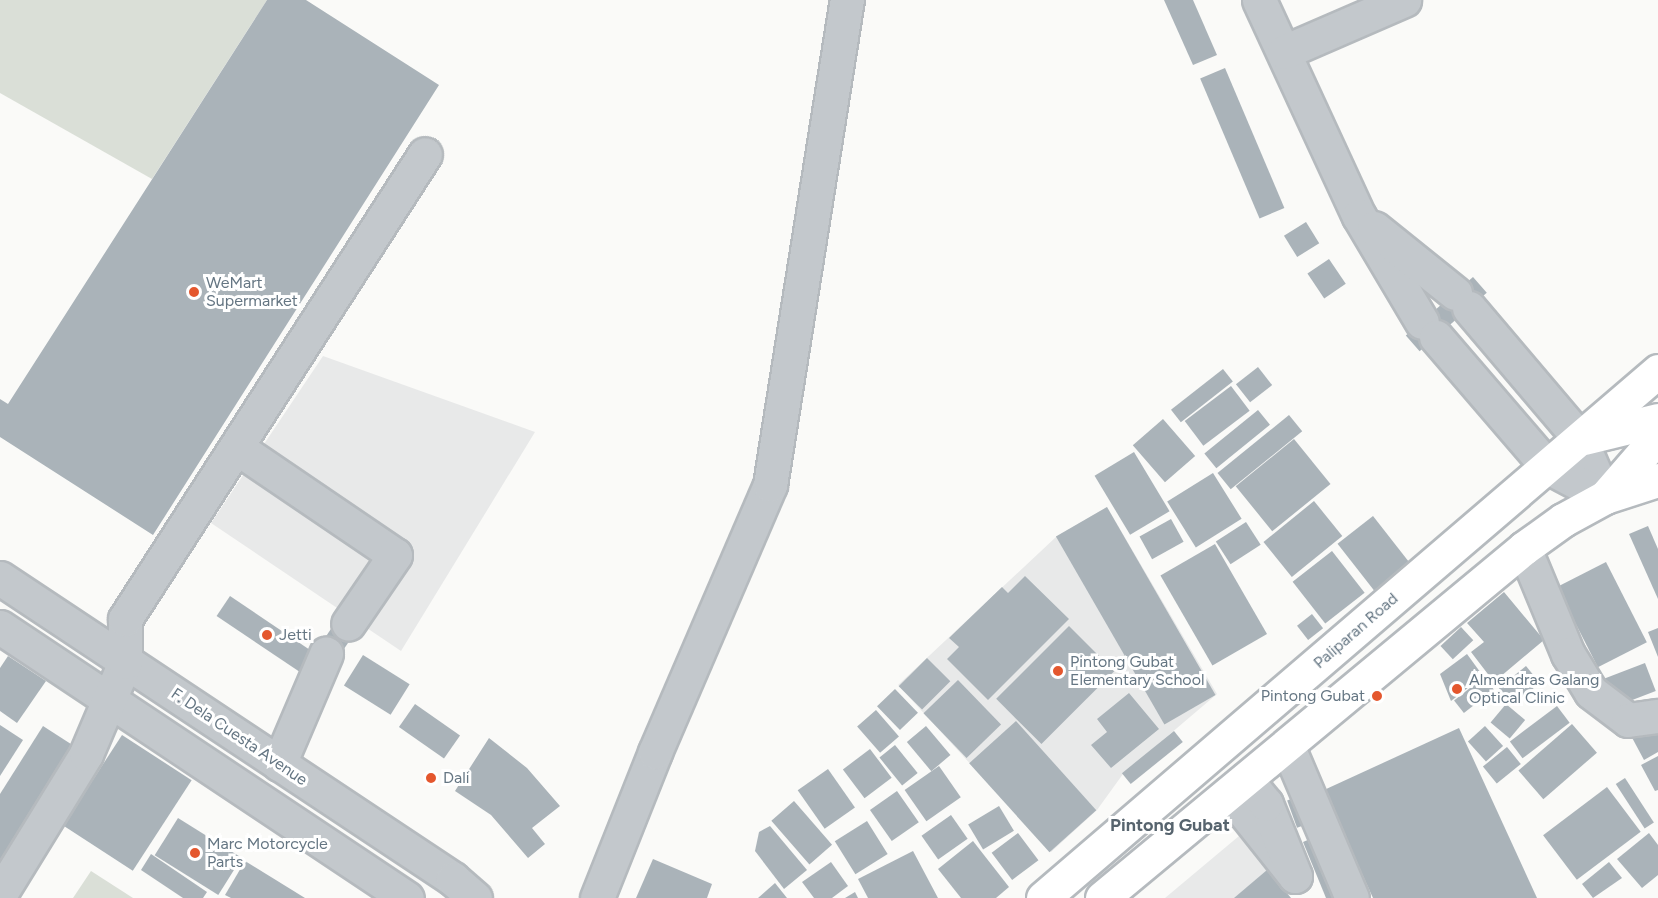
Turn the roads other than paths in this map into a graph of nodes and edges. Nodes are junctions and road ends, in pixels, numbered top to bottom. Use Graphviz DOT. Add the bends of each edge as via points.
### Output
graph roads {
  1 [pos="847,0"];
  2 [pos="1259,0"];
  3 [pos="1404,0"];
  4 [pos="1284,52"];
  5 [pos="425,154"];
  6 [pos="1359,216"];
  7 [pos="1658,371"];
  8 [pos="1658,420"];
  9 [pos="1658,436"];
  10 [pos="1580,439"];
  11 [pos="236,447"];
  12 [pos="1548,467"];
  13 [pos="1658,480"];
  14 [pos="1605,497"];
  15 [pos="1524,549"];
  16 [pos="0,578"];
  17 [pos="348,624"];
  18 [pos="0,627"];
  19 [pos="326,654"];
  20 [pos="125,662"];
  21 [pos="110,700"];
  22 [pos="1658,716"];
  23 [pos="1287,745"];
  24 [pos="279,764"];
  25 [pos="0,894"];
  26 [pos="407,898"];
  27 [pos="475,898"];
  28 [pos="597,898"];
  29 [pos="1043,898"];
  30 [pos="1102,898"];
  31 [pos="1352,898"];
  1 -- 28 [label="street" via="770,485"];
  2 -- 4 [label="street"];
  3 -- 4 [label="street"];
  4 -- 6 [label="street"];
  5 -- 11 [label="street"];
  6 -- 10 [label="street" via="1462,300"];
  6 -- 12 [label="street" via="1429,330"];
  7 -- 10 [label="main road"];
  8 -- 10 [label="main road, Paliparan Road"];
  9 -- 14 [label="main road"];
  10 -- 12 [label="main road, Paliparan Road"];
  10 -- 14 [label="street"];
  11 -- 17 [label="street" via="395,555"];
  11 -- 20 [label="street" via="125,619"];
  12 -- 14 [label="street"];
  12 -- 29 [label="main road, Paliparan Road"];
  13 -- 14 [label="main road"];
  14 -- 15 [label="main road" via="1563,520"];
  15 -- 22 [label="street" via="1568,654 1591,692 1628,720"];
  15 -- 23 [label="main road"];
  16 -- 20 [label="street, F. Dela Cuesta Avenue"];
  18 -- 21 [label="street"];
  19 -- 24 [label="street"];
  20 -- 21 [label="street"];
  20 -- 24 [label="street, F. Dela Cuesta Avenue"];
  21 -- 25 [label="street" via="86,754"];
  21 -- 26 [label="street"];
  23 -- 30 [label="main road"];
  23 -- 31 [label="street"];
  24 -- 27 [label="street, F. Dela Cuesta Avenue" via="453,879"];
}
